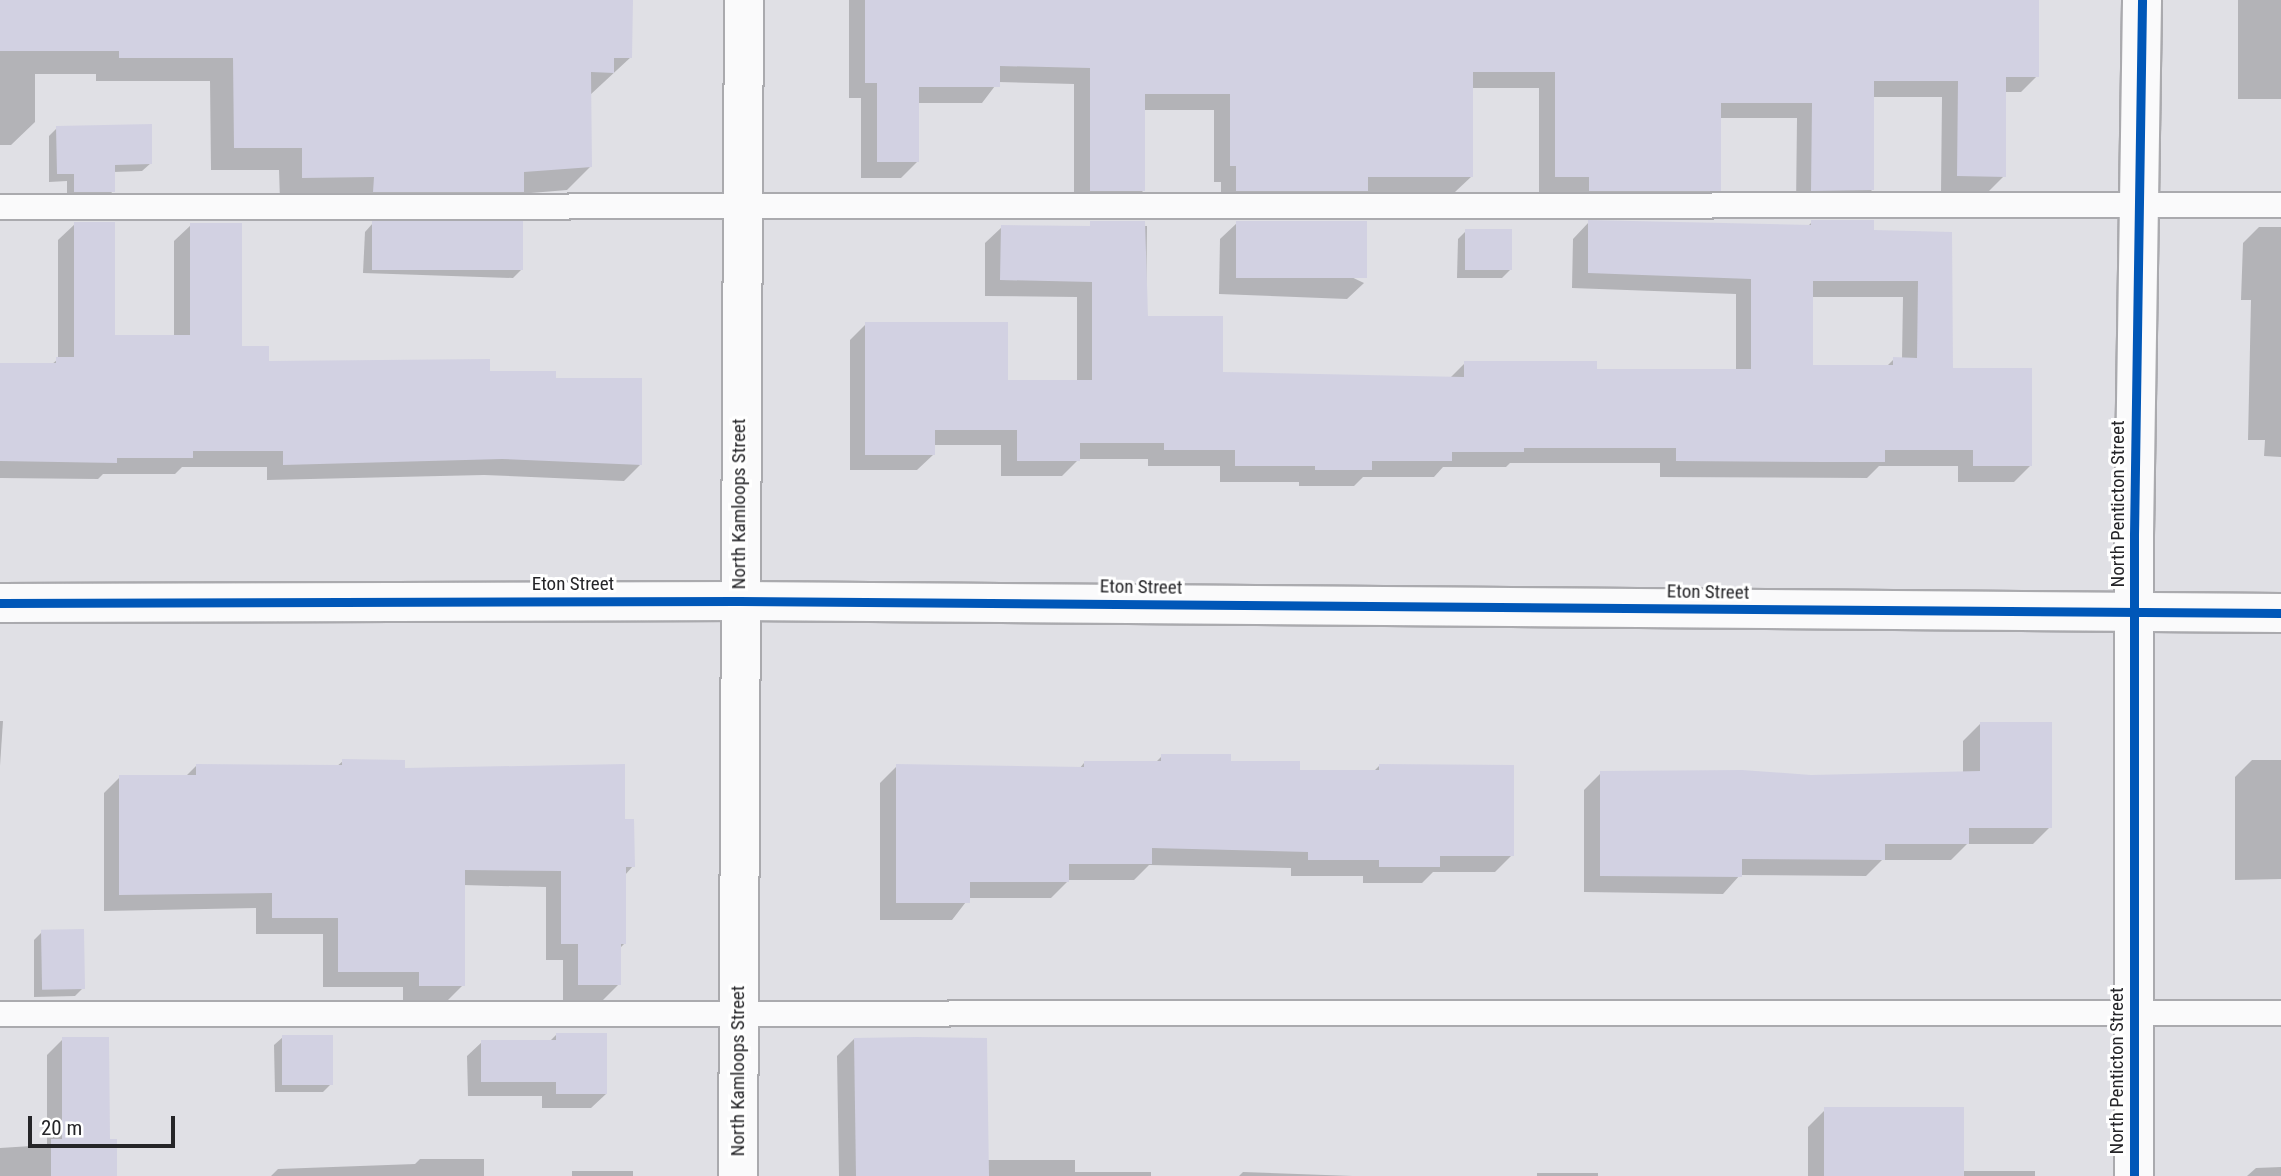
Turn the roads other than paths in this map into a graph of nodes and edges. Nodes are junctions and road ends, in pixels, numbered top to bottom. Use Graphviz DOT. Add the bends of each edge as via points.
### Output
graph roads {
  1 [pos="744,0"];
  2 [pos="2142,0"];
  3 [pos="2138,205"];
  4 [pos="2281,205"];
  5 [pos="0,207"];
  6 [pos="740,209"];
  7 [pos="739,601"];
  8 [pos="0,603"];
  9 [pos="2281,613"];
  10 [pos="2135,615"];
  11 [pos="737,1012"];
  12 [pos="2134,1012"];
  13 [pos="2281,1013"];
  14 [pos="0,1014"];
  15 [pos="738,1176"];
  16 [pos="2134,1176"];
  1 -- 6 [label="street, North Kamloops Street"];
  2 -- 3 [label="street, North Penticton Street"];
  3 -- 4 [label="lane"];
  3 -- 6 [label="lane"];
  3 -- 10 [label="street, North Penticton Street"];
  5 -- 6 [label="lane"];
  6 -- 7 [label="street, North Kamloops Street"];
  7 -- 8 [label="street, Eton Street"];
  7 -- 10 [label="street, Eton Street"];
  7 -- 11 [label="street, North Kamloops Street"];
  9 -- 10 [label="street, Eton Street"];
  10 -- 12 [label="street, North Penticton Street"];
  11 -- 12 [label="lane"];
  11 -- 14 [label="lane"];
  11 -- 15 [label="street, North Kamloops Street"];
  12 -- 13 [label="lane"];
  12 -- 16 [label="street, North Penticton Street"];
}
